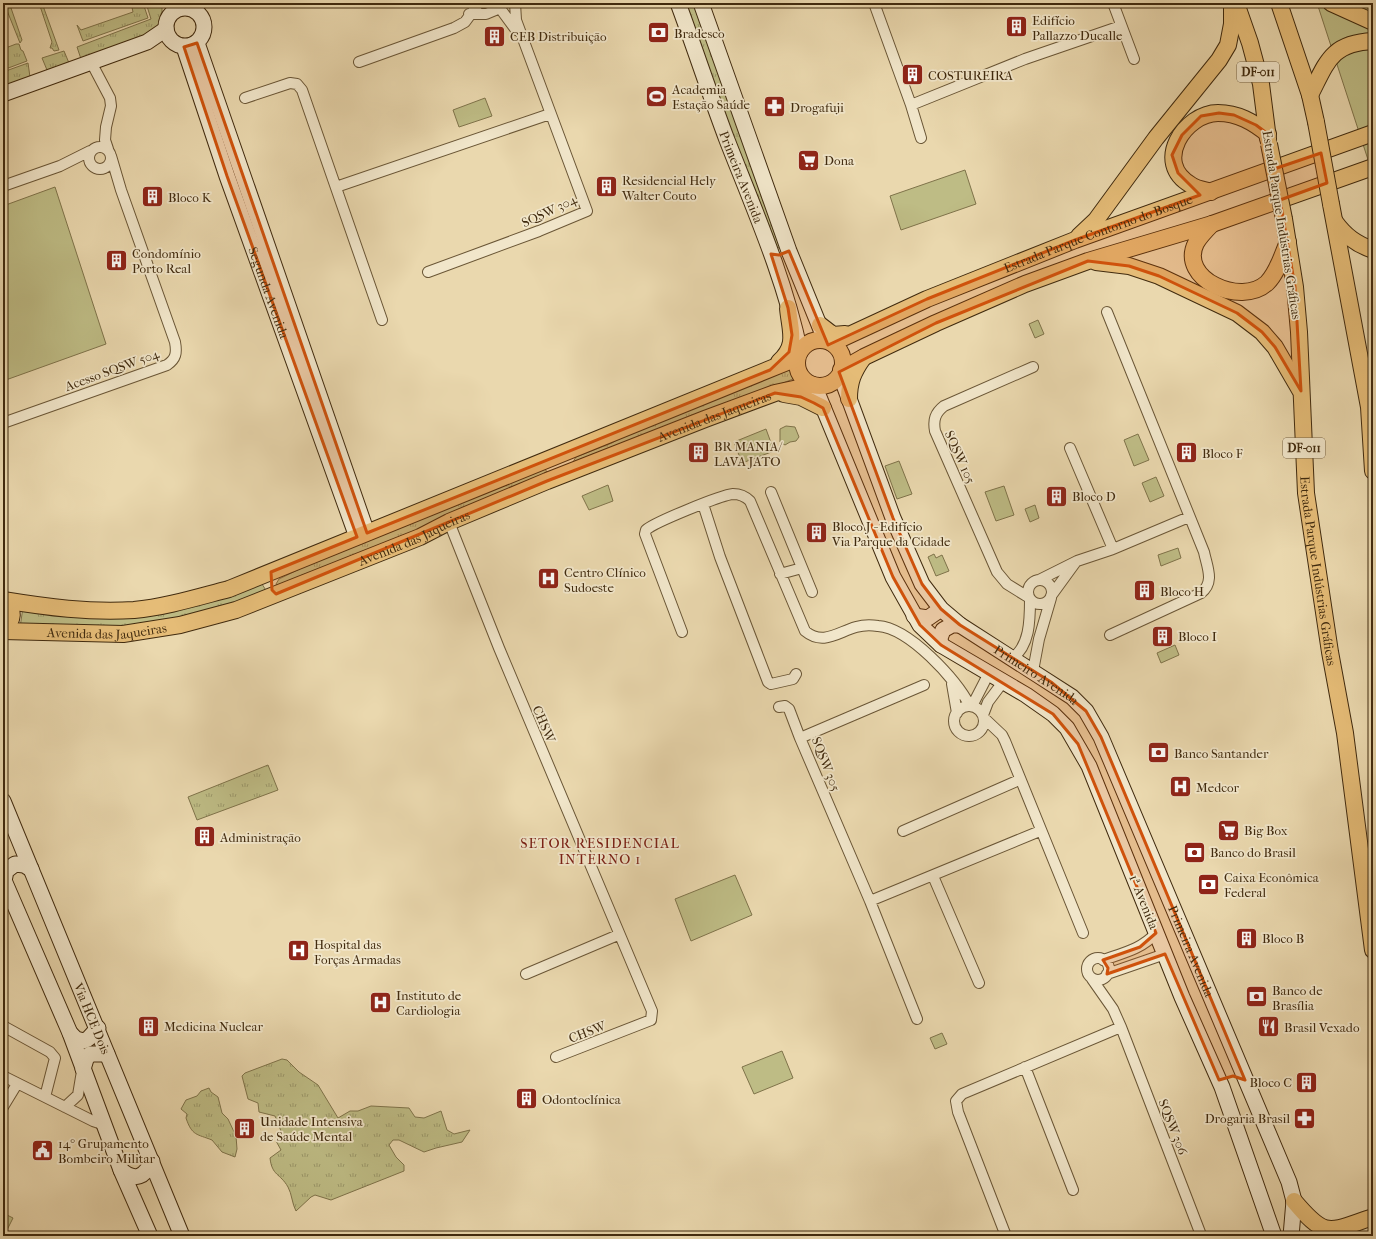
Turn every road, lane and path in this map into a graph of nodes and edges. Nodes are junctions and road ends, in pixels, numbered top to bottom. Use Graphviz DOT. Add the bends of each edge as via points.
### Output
graph roads {
  1 [pos="479,3"];
  2 [pos="514,3"];
  3 [pos="678,3"];
  4 [pos="702,3"];
  5 [pos="874,3"];
  6 [pos="1113,3"];
  7 [pos="1232,3"];
  8 [pos="1236,3"];
  9 [pos="1279,3"];
  10 [pos="1331,3"];
  11 [pos="177,6"];
  12 [pos="498,8"];
  13 [pos="469,14"];
  14 [pos="1373,22"];
  15 [pos="1121,26"];
  16 [pos="166,29"];
  17 [pos="523,38"];
  18 [pos="1373,41"];
  19 [pos="147,42"];
  20 [pos="185,45"];
  21 [pos="1134,59"];
  22 [pos="91,62"];
  23 [pos="359,62"];
  24 [pos="104,90"];
  25 [pos="3,94"];
  26 [pos="1310,96"];
  27 [pos="245,98"];
  28 [pos="911,105"];
  29 [pos="550,114"];
  30 [pos="1372,134"];
  31 [pos="921,138"];
  32 [pos="1268,139"];
  33 [pos="92,149"];
  34 [pos="109,153"];
  35 [pos="64,163"];
  36 [pos="94,167"];
  37 [pos="1373,167"];
  38 [pos="3,186"];
  39 [pos="336,187"];
  40 [pos="121,190"];
  41 [pos="1211,192"];
  42 [pos="1334,220"];
  43 [pos="1212,224"];
  44 [pos="1075,240"];
  45 [pos="1288,242"];
  46 [pos="1373,250"];
  47 [pos="789,251"];
  48 [pos="771,254"];
  49 [pos="1088,261"];
  50 [pos="428,272"];
  51 [pos="788,308"];
  52 [pos="1107,312"];
  53 [pos="382,320"];
  54 [pos="820,325"];
  55 [pos="856,332"];
  56 [pos="829,342"];
  57 [pos="799,355"];
  58 [pos="864,357"];
  59 [pos="1373,364"];
  60 [pos="1034,367"];
  61 [pos="770,370"];
  62 [pos="841,372"];
  63 [pos="813,385"];
  64 [pos="1301,391"];
  65 [pos="775,393"];
  66 [pos="849,399"];
  67 [pos="1369,407"];
  68 [pos="823,408"];
  69 [pos="3,423"];
  70 [pos="1070,448"];
  71 [pos="564,451"];
  72 [pos="543,461"];
  73 [pos="579,469"];
  74 [pos="1373,471"];
  75 [pos="547,482"];
  76 [pos="770,492"];
  77 [pos="703,504"];
  78 [pos="1189,517"];
  79 [pos="893,518"];
  80 [pos="449,522"];
  81 [pos="873,530"];
  82 [pos="362,535"];
  83 [pos="1113,549"];
  84 [pos="1077,561"];
  85 [pos="802,568"];
  86 [pos="271,572"];
  87 [pos="780,574"];
  88 [pos="1035,581"];
  89 [pos="1007,584"];
  90 [pos="812,592"];
  91 [pos="276,594"];
  92 [pos="1051,597"];
  93 [pos="1029,598"];
  94 [pos="3,600"];
  95 [pos="941,609"];
  96 [pos="914,616"];
  97 [pos="960,625"];
  98 [pos="3,631"];
  99 [pos="682,632"];
  100 [pos="1110,635"];
  101 [pos="941,645"];
  102 [pos="1011,659"];
  103 [pos="1033,671"];
  104 [pos="989,673"];
  105 [pos="796,674"];
  106 [pos="951,680"];
  107 [pos="1003,682"];
  108 [pos="924,685"];
  109 [pos="971,706"];
  110 [pos="779,707"];
  111 [pos="957,713"];
  112 [pos="983,716"];
  113 [pos="978,733"];
  114 [pos="1002,735"];
  115 [pos="1101,737"];
  116 [pos="800,738"];
  117 [pos="1078,744"];
  118 [pos="1107,753"];
  119 [pos="1089,766"];
  120 [pos="1020,780"];
  121 [pos="3,801"];
  122 [pos="903,831"];
  123 [pos="1040,831"];
  124 [pos="31,869"];
  125 [pos="932,876"];
  126 [pos="4,879"];
  127 [pos="870,901"];
  128 [pos="1083,933"];
  129 [pos="1156,933"];
  130 [pos="618,935"];
  131 [pos="1373,950"];
  132 [pos="1165,954"];
  133 [pos="1103,960"];
  134 [pos="526,974"];
  135 [pos="1107,976"];
  136 [pos="1092,979"];
  137 [pos="979,983"];
  138 [pos="1108,1000"];
  139 [pos="917,1019"];
  140 [pos="3,1026"];
  141 [pos="1121,1027"];
  142 [pos="98,1028"];
  143 [pos="70,1033"];
  144 [pos="1234,1052"];
  145 [pos="107,1054"];
  146 [pos="556,1057"];
  147 [pos="1210,1059"];
  148 [pos="1025,1067"];
  149 [pos="82,1069"];
  150 [pos="3,1076"];
  151 [pos="1218,1080"];
  152 [pos="1245,1080"];
  153 [pos="17,1084"];
  154 [pos="45,1097"];
  155 [pos="3,1107"];
  156 [pos="65,1107"];
  157 [pos="105,1125"];
  158 [pos="152,1161"];
  159 [pos="121,1170"];
  160 [pos="1073,1190"];
  161 [pos="1294,1201"];
  162 [pos="1373,1217"];
  163 [pos="150,1236"];
  164 [pos="182,1236"];
  165 [pos="1006,1236"];
  166 [pos="1200,1236"];
  167 [pos="1274,1236"];
  168 [pos="1291,1236"];
  1 -- 13 [label="street"];
  2 -- 12 [label="street" via="509,9"];
  2 -- 17 [label="street, SQSW 304" via="516,20"];
  3 -- 48 [label="main road, Primeira Avenida"];
  4 -- 47 [label="main road, Primeira Avenida"];
  5 -- 28 [label="street"];
  6 -- 15 [label="street"];
  7 -- 44 [label="main road" via="1228,45 1219,60 1156,138 1096,220"];
  8 -- 32 [label="main road, Estrada Parque Indústrias Gráficas / DF-011" via="1261,84"];
  9 -- 26 [label="main road, DF-011"];
  10 -- 14 [label="main road"];
  11 -- 16 [label="main road" via="168,18"];
  11 -- 20 [label="main road" via="198,13 204,21 203,36"];
  12 -- 13 [label="street" via="486,14"];
  12 -- 17 [label="street, SQSW 304"];
  13 -- 23 [label="street" via="465,22 454,28"];
  15 -- 21 [label="street"];
  15 -- 28 [label="street" via="1025,59"];
  16 -- 19 [label="main road"];
  16 -- 20 [label="main road" via="166,34"];
  17 -- 29 [label="street, SQSW 304"];
  18 -- 26 [label="main road" via="1352,43 1339,49 1329,59"];
  19 -- 20 [label="main road"];
  19 -- 22 [label="main road"];
  20 -- 82 [label="main road, Segunda Avenida"];
  22 -- 24 [label="street, Acesso SQSW 504"];
  22 -- 25 [label="main road"];
  24 -- 33 [label="street, Acesso SQSW 504" via="107,110"];
  24 -- 34 [label="street, Acesso SQSW 504" via="110,98 111,106 105,140"];
  26 -- 42 [label="main road, DF-011, bridge"];
  27 -- 39 [label="street" via="284,84 294,83 299,86"];
  28 -- 31 [label="street"];
  29 -- 39 [label="street"];
  29 -- 50 [label="street, SQSW 304" via="587,210 539,231"];
  30 -- 41 [label="main road, Estrada Parque Contorno do Bosque"];
  32 -- 41 [label="main road" via="1250,121 1234,115 1210,114 1201,116 1194,122 1174,148 1173,166 1190,185"];
  32 -- 45 [label="main road, Estrada Parque Indústrias Gráficas / DF-011, bridge"];
  33 -- 34 [label="street" via="101,146"];
  33 -- 35 [label="street, Acesso SQSW 504"];
  33 -- 36 [label="street" via="88,157"];
  34 -- 36 [label="street" via="108,166 102,169"];
  34 -- 40 [label="street, Acesso SQSW 504"];
  35 -- 36 [label="street, Acesso SQSW 504"];
  35 -- 38 [label="street, Acesso SQSW 504"];
  36 -- 40 [label="street, Acesso SQSW 504" via="111,176"];
  37 -- 43 [label="main road, Estrada Parque Contorno do Bosque"];
  39 -- 53 [label="street"];
  40 -- 69 [label="street, Acesso SQSW 504" via="175,342 175,356 167,365"];
  41 -- 44 [label="main road, Estrada Parque Contorno do Bosque"];
  42 -- 46 [label="main road" via="1342,233 1354,242"];
  42 -- 67 [label="main road, DF-011"];
  43 -- 45 [label="main road" via="1195,244 1194,259 1200,274 1214,286 1224,290 1246,292 1266,283 1274,274"];
  43 -- 49 [label="main road, Estrada Parque Contorno do Bosque"];
  44 -- 55 [label="main road, Estrada Parque Contorno do Bosque" via="927,299"];
  45 -- 64 [label="main road, Estrada Parque Indústrias Gráficas / DF-011" via="1299,332"];
  47 -- 48 [label="main road" via="779,255"];
  47 -- 54 [label="main road, Primeira Avenida"];
  48 -- 51 [label="main road, Primeira Avenida"];
  49 -- 58 [label="main road, Estrada Parque Contorno do Bosque" via="1018,287"];
  49 -- 64 [label="main road" via="1129,266 1159,276 1237,314 1262,332 1275,347"];
  51 -- 57 [label="main road, Primeira Avenida"];
  51 -- 61 [label="main road" via="791,345 789,352"];
  52 -- 78 [label="street"];
  54 -- 55 [label="main road" via="833,335"];
  54 -- 56 [label="main road, Primeira Avenida"];
  55 -- 56 [label="main road, Estrada Parque Contorno do Bosque"];
  56 -- 57 [label="main road" via="811,342"];
  56 -- 62 [label="main road" via="841,355"];
  57 -- 61 [label="main road, Avenida das Jaqueiras"];
  57 -- 63 [label="main road" via="799,372"];
  58 -- 62 [label="main road, Estrada Parque Contorno do Bosque"];
  58 -- 66 [label="main road" via="852,374"];
  59 -- 67 [label="main road"];
  60 -- 89 [label="street, SQSW 105" via="944,406 934,420 935,431 997,572"];
  61 -- 71 [label="main road, Avenida das Jaqueiras"];
  62 -- 63 [label="main road" via="830,384"];
  62 -- 66 [label="main road"];
  63 -- 65 [label="main road, Avenida das Jaqueiras"];
  63 -- 68 [label="main road"];
  64 -- 131 [label="main road, Estrada Parque Indústrias Gráficas / DF-011" via="1306,493 1313,548 1345,733"];
  65 -- 68 [label="main road" via="801,397"];
  65 -- 73 [label="main road, Avenida das Jaqueiras"];
  66 -- 79 [label="main road"];
  67 -- 74 [label="main road, DF-011"];
  68 -- 81 [label="main road"];
  70 -- 83 [label="street"];
  71 -- 72 [label="main road, Avenida das Jaqueiras"];
  71 -- 73 [label="main road" via="568,466"];
  72 -- 75 [label="main road" via="549,470"];
  72 -- 82 [label="main road, Avenida das Jaqueiras"];
  73 -- 75 [label="main road, Avenida das Jaqueiras"];
  75 -- 80 [label="main road, Avenida das Jaqueiras"];
  76 -- 85 [label="street"];
  77 -- 87 [label="street" via="734,494 748,499"];
  77 -- 99 [label="street" via="648,528 645,532"];
  77 -- 105 [label="street" via="720,557 768,682 771,684 793,679"];
  78 -- 83 [label="street"];
  78 -- 100 [label="street" via="1205,558 1210,580 1207,589"];
  79 -- 81 [label="main road" via="882,521"];
  79 -- 95 [label="main road" via="916,572"];
  80 -- 91 [label="main road, Avenida das Jaqueiras" via="420,537"];
  80 -- 130 [label="street, CHSW"];
  81 -- 96 [label="main road" via="893,577"];
  82 -- 86 [label="main road, Avenida das Jaqueiras"];
  83 -- 84 [label="street"];
  84 -- 88 [label="street"];
  84 -- 92 [label="street"];
  85 -- 87 [label="street"];
  85 -- 90 [label="street"];
  86 -- 91 [label="main road" via="269,586"];
  86 -- 94 [label="main road, Avenida das Jaqueiras" via="197,598 134,610 61,608"];
  87 -- 106 [label="street" via="810,635 826,639 857,627 884,626 915,642"];
  88 -- 89 [label="street"];
  88 -- 92 [label="street" via="1050,584"];
  88 -- 93 [label="street" via="1028,589"];
  89 -- 93 [label="street, SQSW 105"];
  91 -- 98 [label="main road, Avenida das Jaqueiras" via="216,617 123,634"];
  92 -- 93 [label="street" via="1041,604"];
  92 -- 103 [label="street"];
  93 -- 102 [label="street" via="1030,622 1019,653"];
  94 -- 98 [label="main road" via="11,608 12,616"];
  95 -- 96 [label="main road" via="928,618"];
  95 -- 97 [label="main road"];
  96 -- 101 [label="main road" via="927,633"];
  97 -- 101 [label="main road" via="952,625 943,630"];
  97 -- 102 [label="main road, Primeiro Avenida"];
  101 -- 104 [label="main road"];
  102 -- 103 [label="main road, Primeiro Avenida"];
  103 -- 115 [label="main road, Primeiro Avenida" via="1072,697 1086,711"];
  104 -- 107 [label="main road"];
  104 -- 109 [label="street"];
  106 -- 109 [label="street"];
  106 -- 111 [label="street"];
  107 -- 112 [label="street" via="988,702"];
  107 -- 117 [label="main road" via="1026,695 1058,719"];
  108 -- 116 [label="street, SQSW 305"];
  109 -- 111 [label="street" via="963,707"];
  109 -- 112 [label="street" via="981,711"];
  110 -- 116 [label="street" via="785,706 789,709"];
  111 -- 113 [label="street" via="955,723 959,732 968,735"];
  112 -- 113 [label="street" via="984,725"];
  112 -- 114 [label="street"];
  113 -- 114 [label="street"];
  114 -- 120 [label="street"];
  115 -- 117 [label="main road" via="1089,744"];
  115 -- 118 [label="main road"];
  116 -- 127 [label="street, SQSW 305"];
  117 -- 119 [label="main road, 1ª Avenida"];
  118 -- 119 [label="main road" via="1096,757"];
  118 -- 144 [label="main road, Primeira Avenida"];
  119 -- 129 [label="main road, 1ª Avenida"];
  120 -- 122 [label="street"];
  120 -- 123 [label="street"];
  121 -- 124 [label="main road, Via HCE Dois"];
  123 -- 125 [label="street"];
  123 -- 128 [label="street"];
  124 -- 126 [label="main road" via="14,864 6,871"];
  124 -- 142 [label="main road, Via HCE Dois"];
  125 -- 127 [label="street"];
  125 -- 137 [label="street"];
  126 -- 143 [label="main road, Via HCE Dois"];
  127 -- 139 [label="street, SQSW 305"];
  129 -- 132 [label="main road, 1ª Avenida"];
  129 -- 133 [label="street" via="1140,947"];
  130 -- 134 [label="street"];
  130 -- 146 [label="street, CHSW" via="652,1011 652,1019"];
  132 -- 135 [label="street"];
  132 -- 147 [label="main road, 1ª Avenida"];
  133 -- 135 [label="street" via="1108,968"];
  133 -- 136 [label="street" via="1093,959 1089,963 1087,974"];
  135 -- 136 [label="street" via="1101,980"];
  135 -- 138 [label="street, SQSW 306"];
  136 -- 138 [label="street, SQSW 306"];
  138 -- 141 [label="street, SQSW 306"];
  140 -- 154 [label="street" via="50,1052 55,1058"];
  141 -- 148 [label="street"];
  141 -- 166 [label="street, SQSW 306"];
  142 -- 143 [label="main road" via="83,1041"];
  142 -- 145 [label="main road, Via HCE Dois"];
  143 -- 149 [label="main road, Via HCE Dois"];
  144 -- 147 [label="main road" via="1222,1061"];
  144 -- 152 [label="main road, Primeira Avenida"];
  145 -- 149 [label="main road" via="90,1054"];
  145 -- 158 [label="main road, Via HCE Dois"];
  147 -- 151 [label="main road"];
  148 -- 160 [label="street"];
  148 -- 165 [label="street" via="962,1094 955,1104"];
  149 -- 156 [label="street" via="78,1095"];
  149 -- 157 [label="main road, Via HCE Dois"];
  150 -- 153 [label="street"];
  151 -- 152 [label="main road" via="1233,1076"];
  151 -- 167 [label="main road"];
  152 -- 161 [label="main road" via="1289,1182"];
  153 -- 154 [label="street"];
  153 -- 155 [label="street"];
  154 -- 156 [label="street"];
  156 -- 157 [label="street"];
  157 -- 159 [label="main road, Via HCE Dois"];
  158 -- 159 [label="main road" via="148,1170 140,1176 130,1176"];
  158 -- 164 [label="main road, Via HCE Dois"];
  159 -- 163 [label="main road, Via HCE Dois"];
  161 -- 162 [label="main road" via="1312,1222 1328,1230"];
  161 -- 168 [label="main road"];
}
